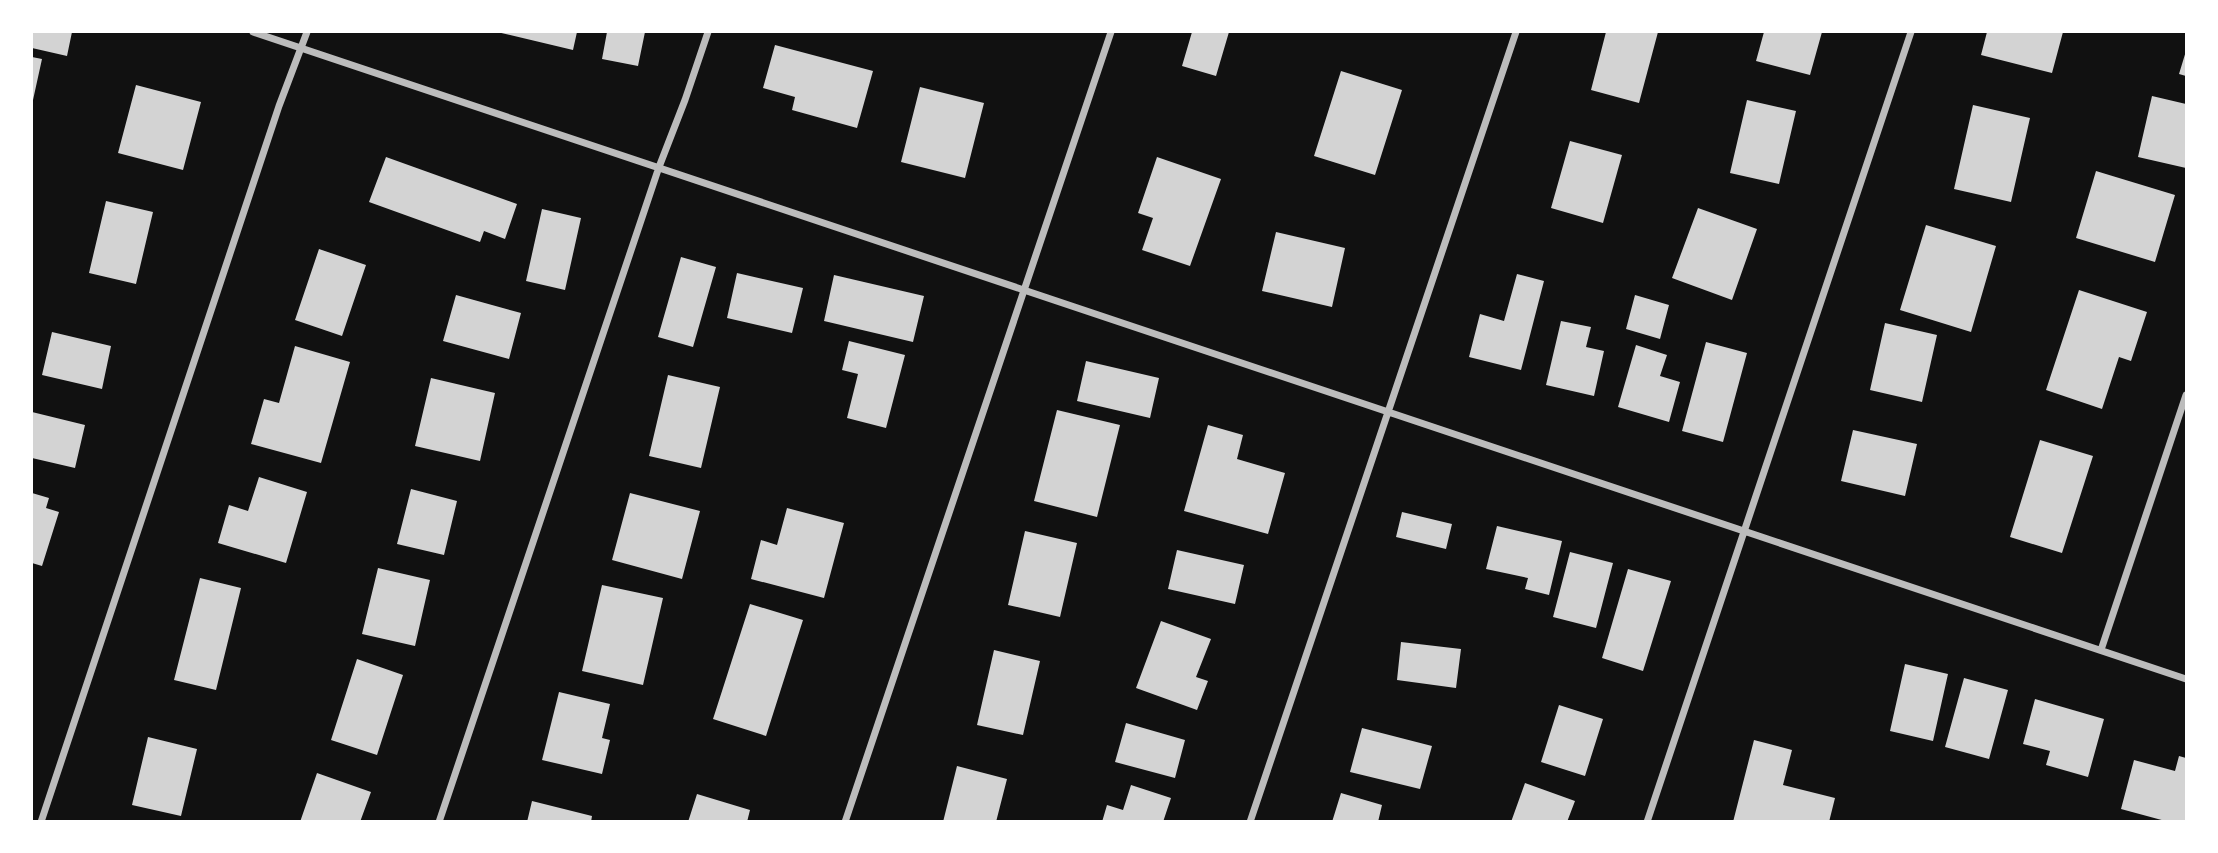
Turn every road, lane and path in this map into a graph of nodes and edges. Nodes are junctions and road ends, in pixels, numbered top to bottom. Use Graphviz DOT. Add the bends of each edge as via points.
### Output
graph roads {
  1 [pos="253,32"];
  2 [pos="307,32"];
  3 [pos="708,32"];
  4 [pos="1111,32"];
  5 [pos="1516,32"];
  6 [pos="1911,32"];
  7 [pos="302,48"];
  8 [pos="659,167"];
  9 [pos="1024,289"];
  10 [pos="2186,395"];
  11 [pos="1388,411"];
  12 [pos="1744,531"];
  13 [pos="2101,650"];
  14 [pos="2186,679"];
  15 [pos="41,821"];
  16 [pos="439,821"];
  17 [pos="845,821"];
  18 [pos="1250,821"];
  19 [pos="1647,821"];
  1 -- 7 [label="street"];
  2 -- 7 [label="street"];
  3 -- 8 [label="street"];
  4 -- 9 [label="street"];
  5 -- 11 [label="street"];
  6 -- 12 [label="street"];
  7 -- 8 [label="street"];
  7 -- 15 [label="street"];
  8 -- 9 [label="street"];
  8 -- 16 [label="street"];
  9 -- 11 [label="street"];
  9 -- 17 [label="street"];
  10 -- 13 [label="street"];
  11 -- 12 [label="street"];
  11 -- 18 [label="street"];
  12 -- 13 [label="street"];
  12 -- 19 [label="street"];
  13 -- 14 [label="street"];
}
